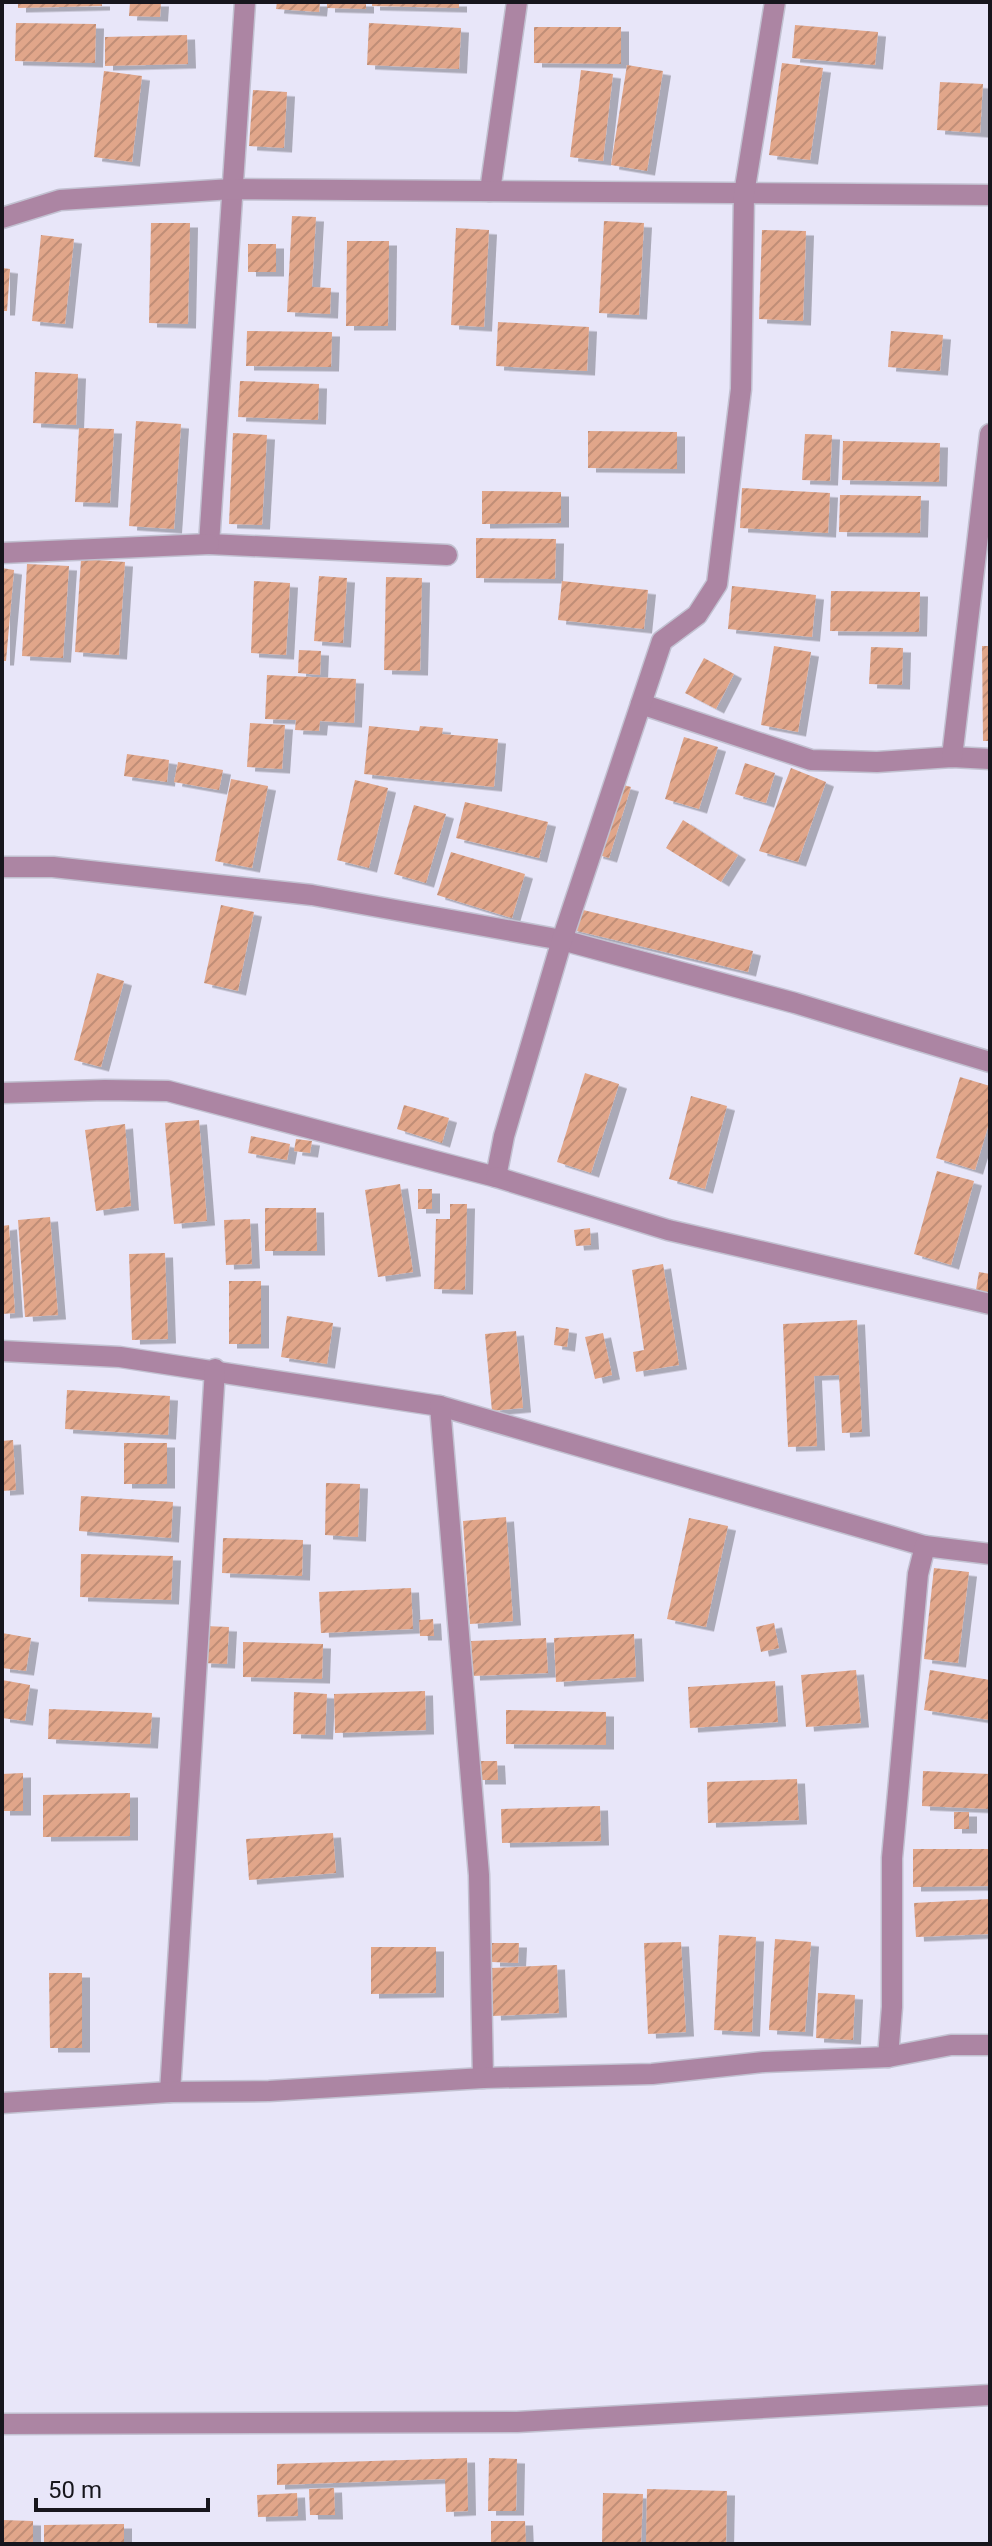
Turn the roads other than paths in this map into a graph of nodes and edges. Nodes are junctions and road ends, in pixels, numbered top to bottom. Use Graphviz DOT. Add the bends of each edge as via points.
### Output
graph roads {
  1 [pos="245,2"];
  2 [pos="517,2"];
  3 [pos="775,2"];
  4 [pos="232,189"];
  5 [pos="490,191"];
  6 [pos="744,194"];
  7 [pos="990,195"];
  8 [pos="2,218"];
  9 [pos="990,434"];
  10 [pos="209,544"];
  11 [pos="2,553"];
  12 [pos="447,555"];
  13 [pos="641,704"];
  14 [pos="952,757"];
  15 [pos="990,759"];
  16 [pos="2,867"];
  17 [pos="562,940"];
  18 [pos="990,1062"];
  19 [pos="2,1093"];
  20 [pos="496,1177"];
  21 [pos="990,1304"];
  22 [pos="2,1351"];
  23 [pos="215,1369"];
  24 [pos="440,1406"];
  25 [pos="925,1546"];
  26 [pos="990,1554"];
  27 [pos="990,2045"];
  28 [pos="888,2057"];
  29 [pos="483,2078"];
  30 [pos="170,2092"];
  31 [pos="2,2103"];
  32 [pos="990,2395"];
  33 [pos="2,2424"];
  1 -- 4 [label="street"];
  2 -- 5 [label="street"];
  3 -- 6 [label="street"];
  4 -- 5 [label="street"];
  4 -- 8 [label="street" via="60,200"];
  4 -- 10 [label="street"];
  5 -- 6 [label="street"];
  6 -- 7 [label="street"];
  6 -- 13 [label="street" via="741,389 717,584 697,615 662,641"];
  9 -- 14 [label="street"];
  10 -- 11 [label="street"];
  10 -- 12 [label="street"];
  13 -- 14 [label="street" via="811,760"];
  13 -- 17 [label="street"];
  14 -- 15 [label="street"];
  16 -- 17 [label="street" via="53,867 312,895"];
  17 -- 18 [label="street"];
  17 -- 20 [label="street"];
  19 -- 20 [label="street" via="168,1091"];
  20 -- 21 [label="street" via="668,1230"];
  22 -- 23 [label="street"];
  23 -- 24 [label="street"];
  23 -- 30 [label="street"];
  24 -- 25 [label="street"];
  24 -- 29 [label="street" via="479,1875"];
  25 -- 26 [label="street"];
  25 -- 28 [label="street" via="918,1574 892,1858"];
  27 -- 28 [label="street" via="951,2045"];
  28 -- 29 [label="street" via="652,2074"];
  29 -- 30 [label="street"];
  30 -- 31 [label="street"];
  32 -- 33 [label="street" via="517,2422"];
}
